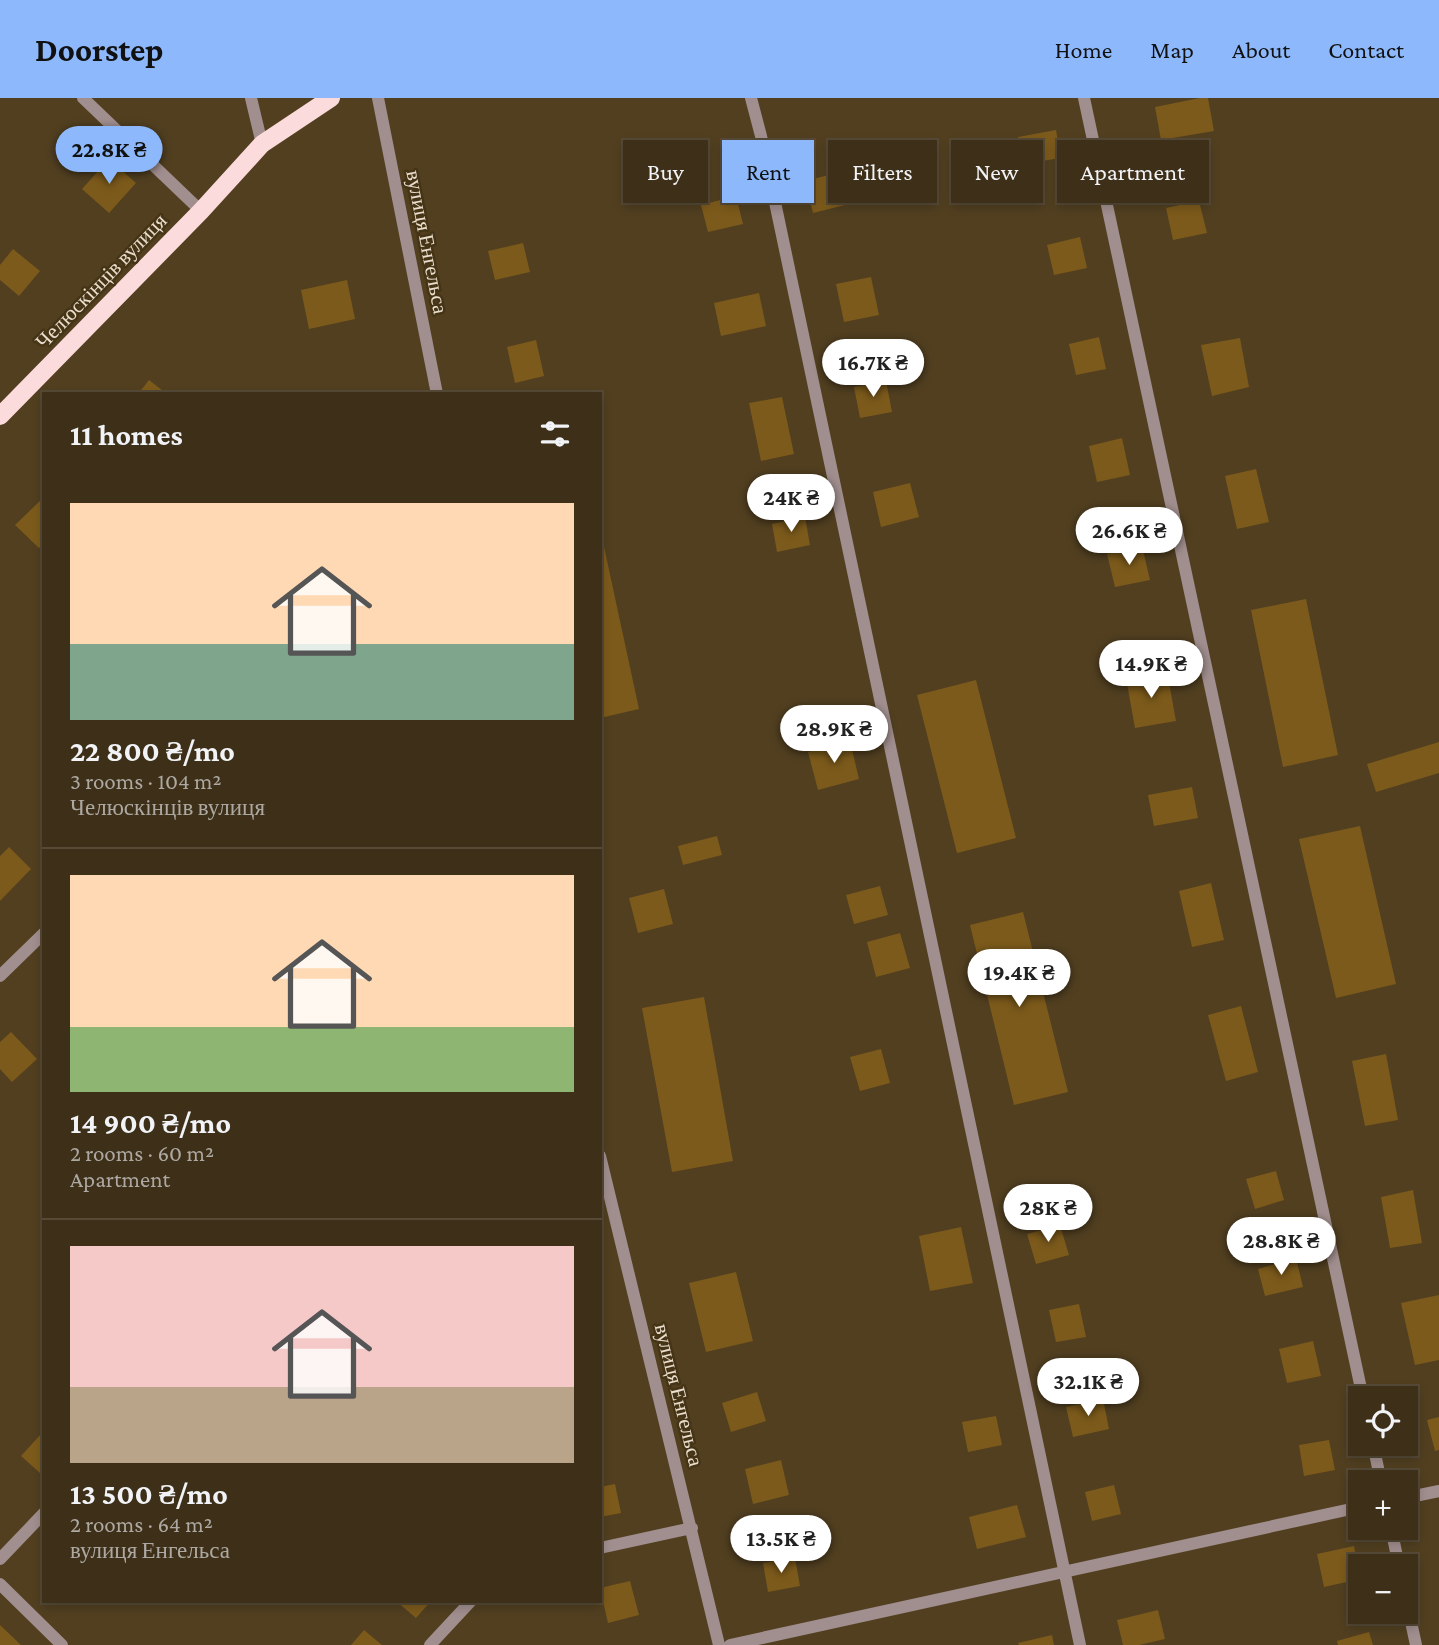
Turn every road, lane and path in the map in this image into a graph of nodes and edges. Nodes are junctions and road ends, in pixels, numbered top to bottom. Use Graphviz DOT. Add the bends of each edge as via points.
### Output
graph roads {
  1 [pos="83,98"];
  2 [pos="251,98"];
  3 [pos="331,98"];
  4 [pos="379,98"];
  5 [pos="751,98"];
  6 [pos="1084,98"];
  7 [pos="262,144"];
  8 [pos="201,211"];
  9 [pos="437,392"];
  10 [pos="0,416"];
  11 [pos="42,935"];
  12 [pos="0,976"];
  13 [pos="602,1164"];
  14 [pos="1360,1386"];
  15 [pos="1439,1491"];
  16 [pos="1418,1495"];
  17 [pos="1348,1510"];
  18 [pos="42,1515"];
  19 [pos="692,1528"];
  20 [pos="602,1548"];
  21 [pos="0,1559"];
  22 [pos="1064,1573"];
  23 [pos="0,1584"];
  24 [pos="469,1603"];
  25 [pos="1411,1624"];
  26 [pos="62,1645"];
  27 [pos="430,1645"];
  28 [pos="719,1645"];
  29 [pos="730,1645"];
  30 [pos="1080,1645"];
  31 [pos="1416,1645"];
  1 -- 8 [label="street"];
  2 -- 7 [label="street"];
  3 -- 7 [label="main road, Челюскінців вулиця"];
  4 -- 9 [label="street, вулиця Енгельса"];
  5 -- 22 [label="street"];
  6 -- 14 [label="street"];
  7 -- 8 [label="main road, Челюскінців вулиця"];
  8 -- 10 [label="main road, Челюскінців вулиця"];
  11 -- 12 [label="street"];
  13 -- 19 [label="street, вулиця Енгельса"];
  15 -- 16 [label="street"];
  17 -- 22 [label="street"];
  18 -- 21 [label="street"];
  19 -- 20 [label="street"];
  19 -- 28 [label="street, вулиця Енгельса"];
  22 -- 29 [label="street"];
  22 -- 30 [label="street"];
  23 -- 26 [label="street"];
  24 -- 27 [label="street"];
  25 -- 31 [label="street"];
}
